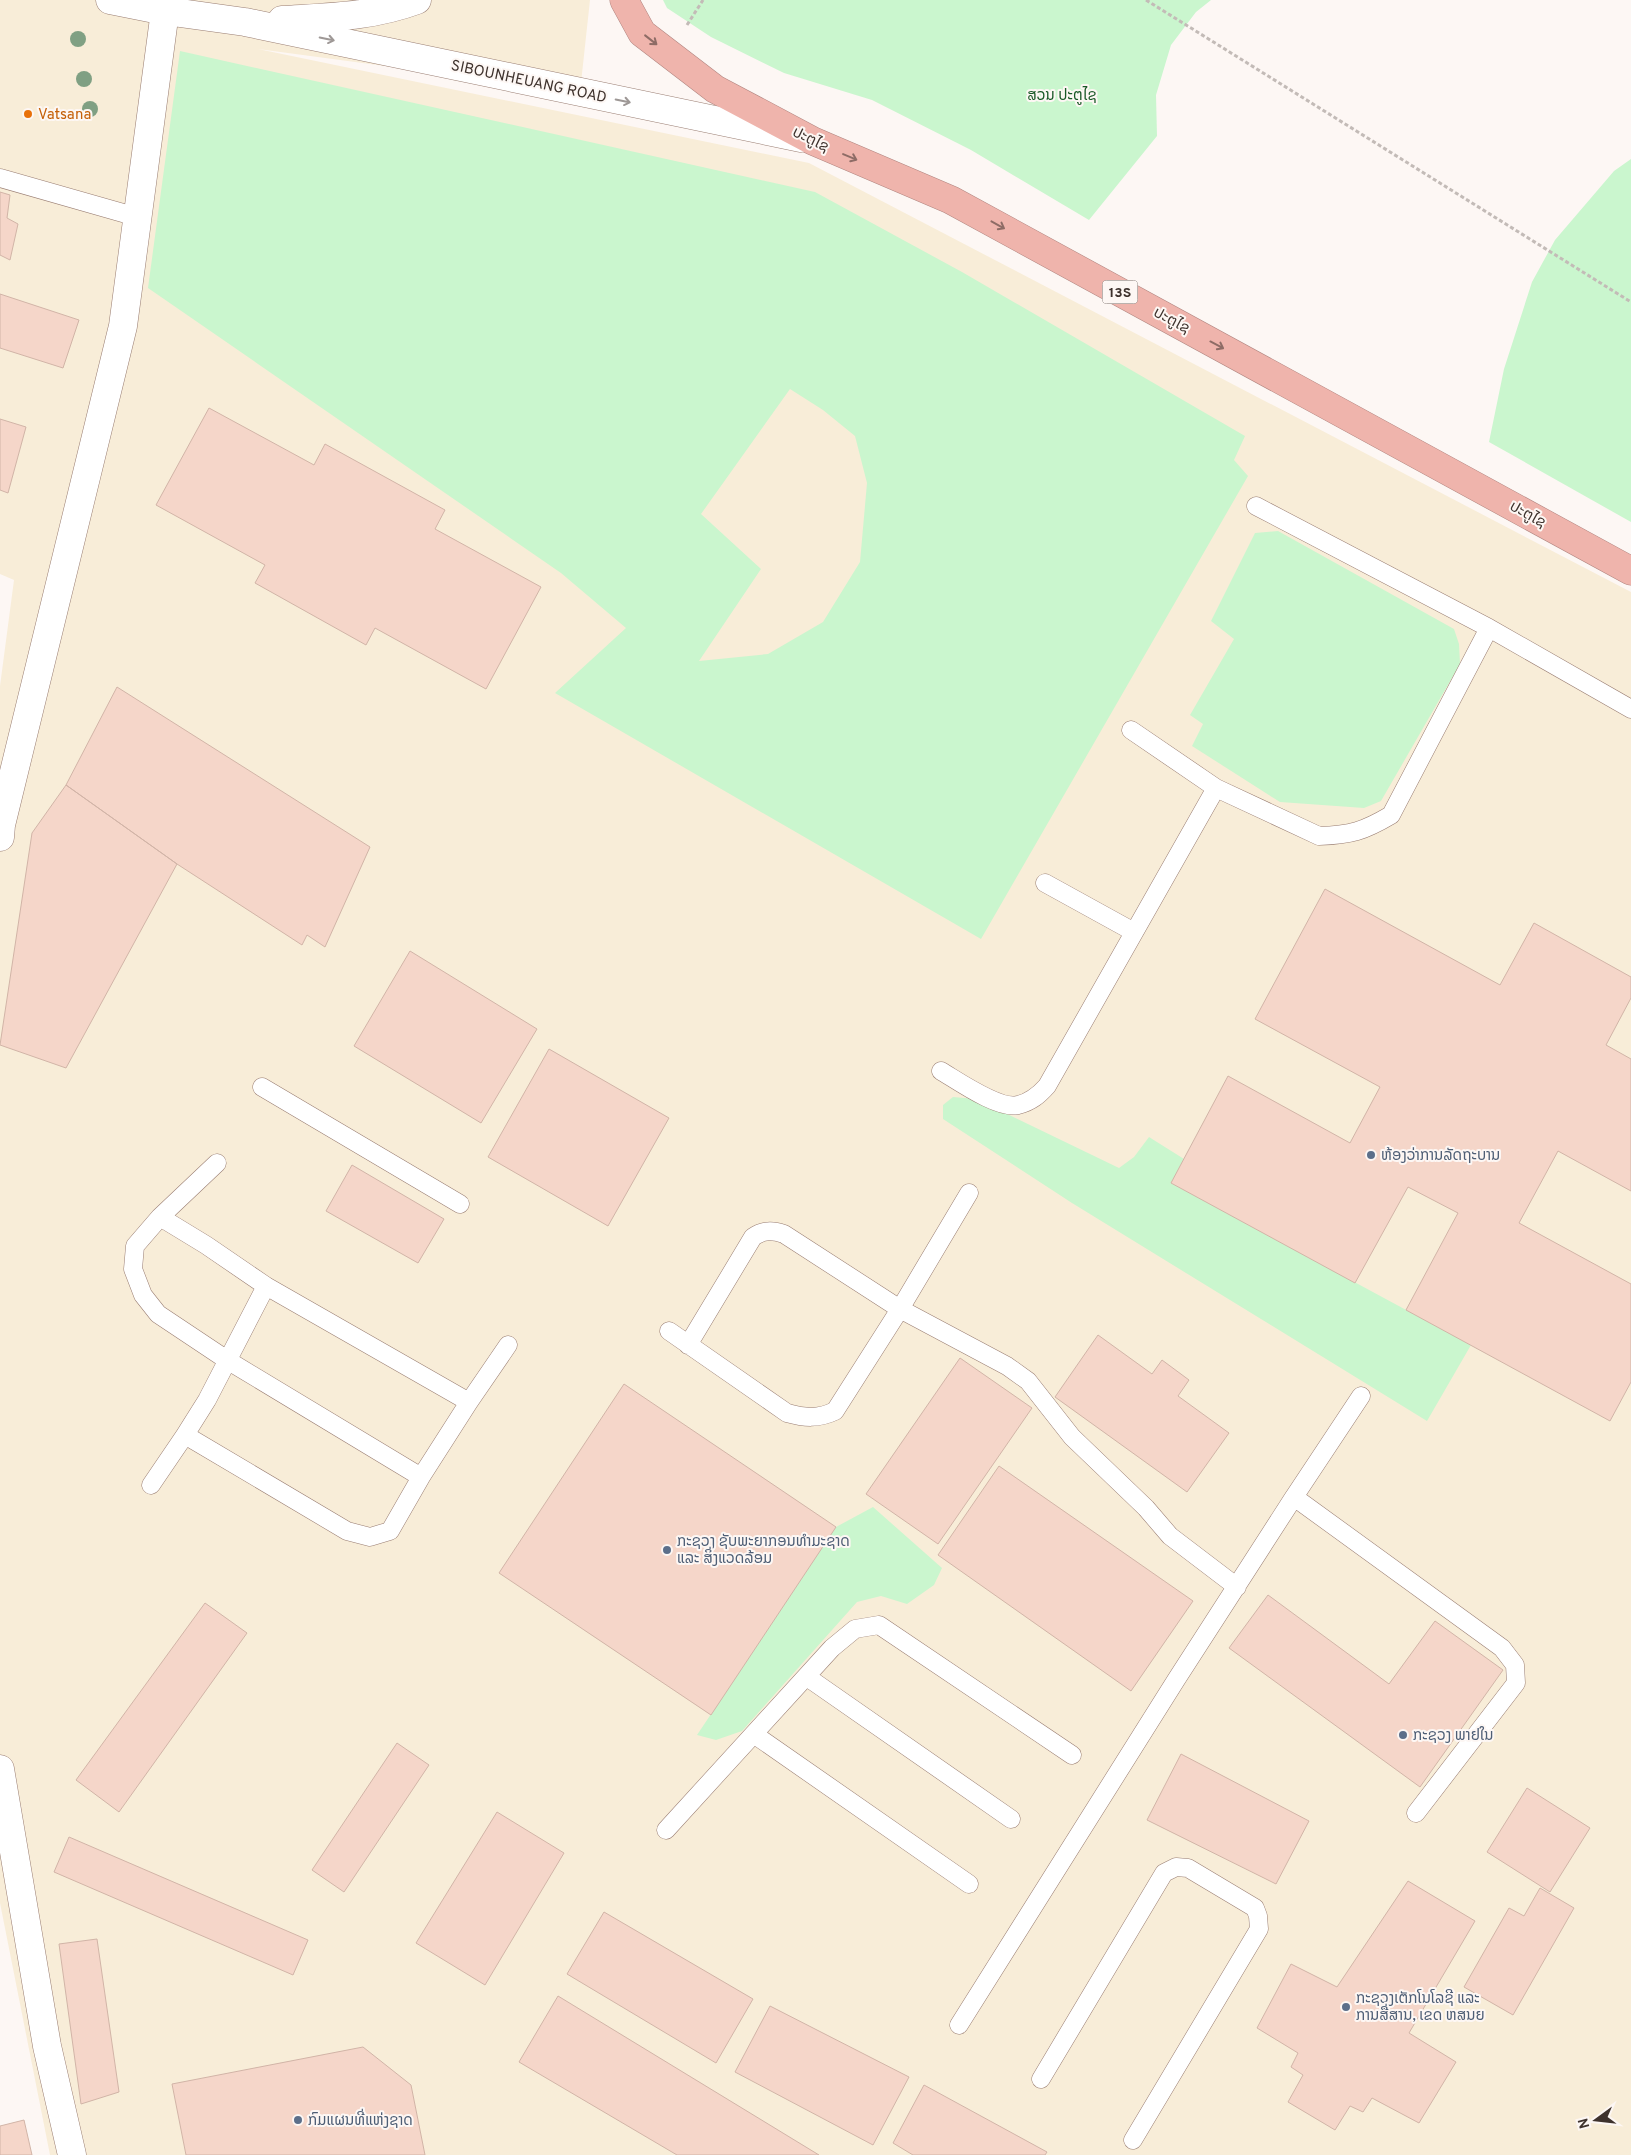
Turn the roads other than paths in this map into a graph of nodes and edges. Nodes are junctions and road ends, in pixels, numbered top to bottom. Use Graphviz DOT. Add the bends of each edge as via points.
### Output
graph roads {
  1 [pos="110,0"];
  2 [pos="417,0"];
  3 [pos="624,0"];
  4 [pos="165,11"];
  5 [pos="245,22"];
  6 [pos="813,141"];
  7 [pos="0,178"];
  8 [pos="137,217"];
  9 [pos="1256,506"];
  10 [pos="1631,571"];
  11 [pos="1489,628"];
  12 [pos="1631,709"];
  13 [pos="1131,730"];
  14 [pos="1216,788"];
  15 [pos="0,837"];
  16 [pos="1045,883"];
  17 [pos="1134,932"];
  18 [pos="941,1071"];
  19 [pos="262,1087"];
  20 [pos="216,1163"];
  21 [pos="969,1193"];
  22 [pos="460,1204"];
  23 [pos="160,1217"];
  24 [pos="266,1286"];
  25 [pos="900,1309"];
  26 [pos="669,1331"];
  27 [pos="508,1345"];
  28 [pos="688,1345"];
  29 [pos="227,1360"];
  30 [pos="1361,1396"];
  31 [pos="469,1402"];
  32 [pos="185,1435"];
  33 [pos="421,1477"];
  34 [pos="151,1485"];
  35 [pos="1294,1497"];
  36 [pos="1237,1587"];
  37 [pos="807,1677"];
  38 [pos="755,1734"];
  39 [pos="1072,1755"];
  40 [pos="0,1770"];
  41 [pos="1416,1813"];
  42 [pos="1011,1819"];
  43 [pos="666,1830"];
  44 [pos="969,1884"];
  45 [pos="959,2025"];
  46 [pos="1041,2079"];
  47 [pos="1133,2140"];
  48 [pos="72,2155"];
  1 -- 4 [label="street, SIBOUNHEUANG ROAD"];
  2 -- 5 [label="street, SIBOUNHEUANG ROAD" via="363,15"];
  3 -- 6 [label="highway, ປະຕູໄຊ / 13S, one-way" via="642,32 715,89"];
  4 -- 5 [label="street, SIBOUNHEUANG ROAD"];
  4 -- 8 [label="street"];
  5 -- 6 [label="street, SIBOUNHEUANG ROAD, one-way"];
  6 -- 10 [label="highway, ປະຕູໄຊ / 13S, one-way" via="951,200"];
  7 -- 8 [label="lane"];
  8 -- 15 [label="street" via="123,326"];
  9 -- 11 [label="lane"];
  11 -- 12 [label="lane"];
  11 -- 14 [label="lane" via="1391,815 1366,829 1319,836"];
  13 -- 14 [label="lane"];
  14 -- 17 [label="lane"];
  16 -- 17 [label="lane"];
  17 -- 18 [label="lane" via="1048,1086 1035,1099 1017,1106 1001,1105"];
  19 -- 22 [label="lane"];
  20 -- 23 [label="lane"];
  21 -- 25 [label="lane"];
  23 -- 24 [label="lane"];
  23 -- 29 [label="lane" via="135,1246 133,1269 143,1295 158,1314"];
  24 -- 29 [label="lane"];
  24 -- 31 [label="lane"];
  25 -- 28 [label="lane" via="846,1397 835,1411 824,1416 806,1419 787,1413"];
  25 -- 28 [label="lane" via="784,1234 774,1230 762,1231 753,1237"];
  25 -- 36 [label="lane" via="1008,1366 1028,1381 1072,1437 1146,1508 1170,1536"];
  26 -- 28 [label="lane"];
  27 -- 31 [label="lane"];
  29 -- 32 [label="lane"];
  29 -- 33 [label="lane"];
  30 -- 35 [label="lane"];
  31 -- 33 [label="lane"];
  32 -- 33 [label="lane" via="346,1531 370,1536 390,1531"];
  32 -- 34 [label="lane"];
  35 -- 36 [label="lane"];
  35 -- 41 [label="lane" via="1502,1648 1515,1665 1516,1683"];
  36 -- 45 [label="lane"];
  37 -- 38 [label="lane"];
  37 -- 39 [label="lane" via="832,1648 855,1630 879,1625"];
  37 -- 42 [label="lane"];
  38 -- 43 [label="lane"];
  38 -- 44 [label="lane"];
  40 -- 48 [label="street" via="47,2046"];
  46 -- 47 [label="lane" via="1164,1873 1176,1867 1188,1868 1255,1908 1259,1929"];
}
